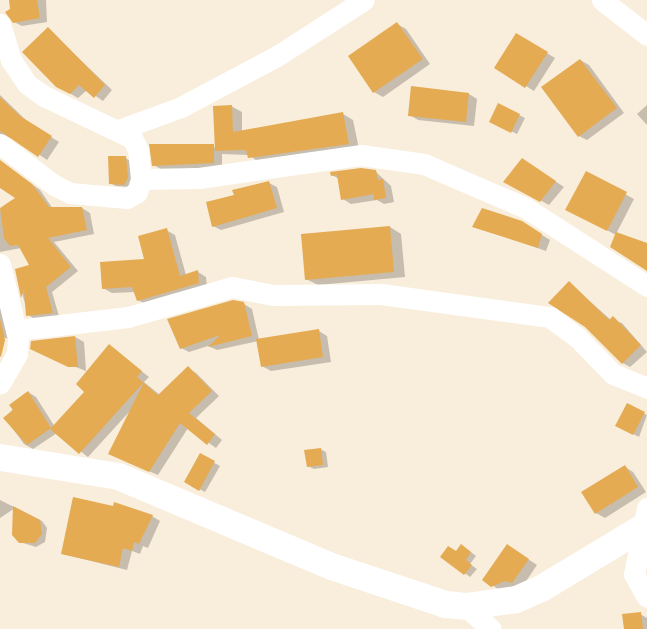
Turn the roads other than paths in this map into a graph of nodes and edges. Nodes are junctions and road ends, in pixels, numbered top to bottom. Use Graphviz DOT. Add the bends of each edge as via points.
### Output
graph roads {
  1 [pos="364,0"];
  2 [pos="602,0"];
  3 [pos="0,24"];
  4 [pos="647,35"];
  5 [pos="121,129"];
  6 [pos="0,144"];
  7 [pos="141,179"];
  8 [pos="0,264"];
  9 [pos="647,286"];
  10 [pos="16,330"];
  11 [pos="0,384"];
  12 [pos="647,388"];
  13 [pos="0,457"];
  14 [pos="645,520"];
  15 [pos="647,597"];
  16 [pos="466,606"];
  17 [pos="491,629"];
  1 -- 5 [label="street" via="277,56 181,106"];
  2 -- 4 [label="street"];
  3 -- 5 [label="street" via="11,60 27,84 44,96"];
  5 -- 7 [label="street" via="138,150"];
  6 -- 7 [label="street" via="70,193 127,198 137,192"];
  7 -- 9 [label="street" via="199,178 361,155 424,164 526,208"];
  8 -- 10 [label="street"];
  10 -- 11 [label="street" via="17,354"];
  10 -- 12 [label="street" via="128,317 231,287 273,295 381,294 550,318 577,337 613,374"];
  13 -- 16 [label="main road" via="118,476 382,586 421,599"];
  14 -- 15 [label="street" via="634,574"];
  14 -- 16 [label="main road" via="541,588 516,599"];
  16 -- 17 [label="street"];
}
